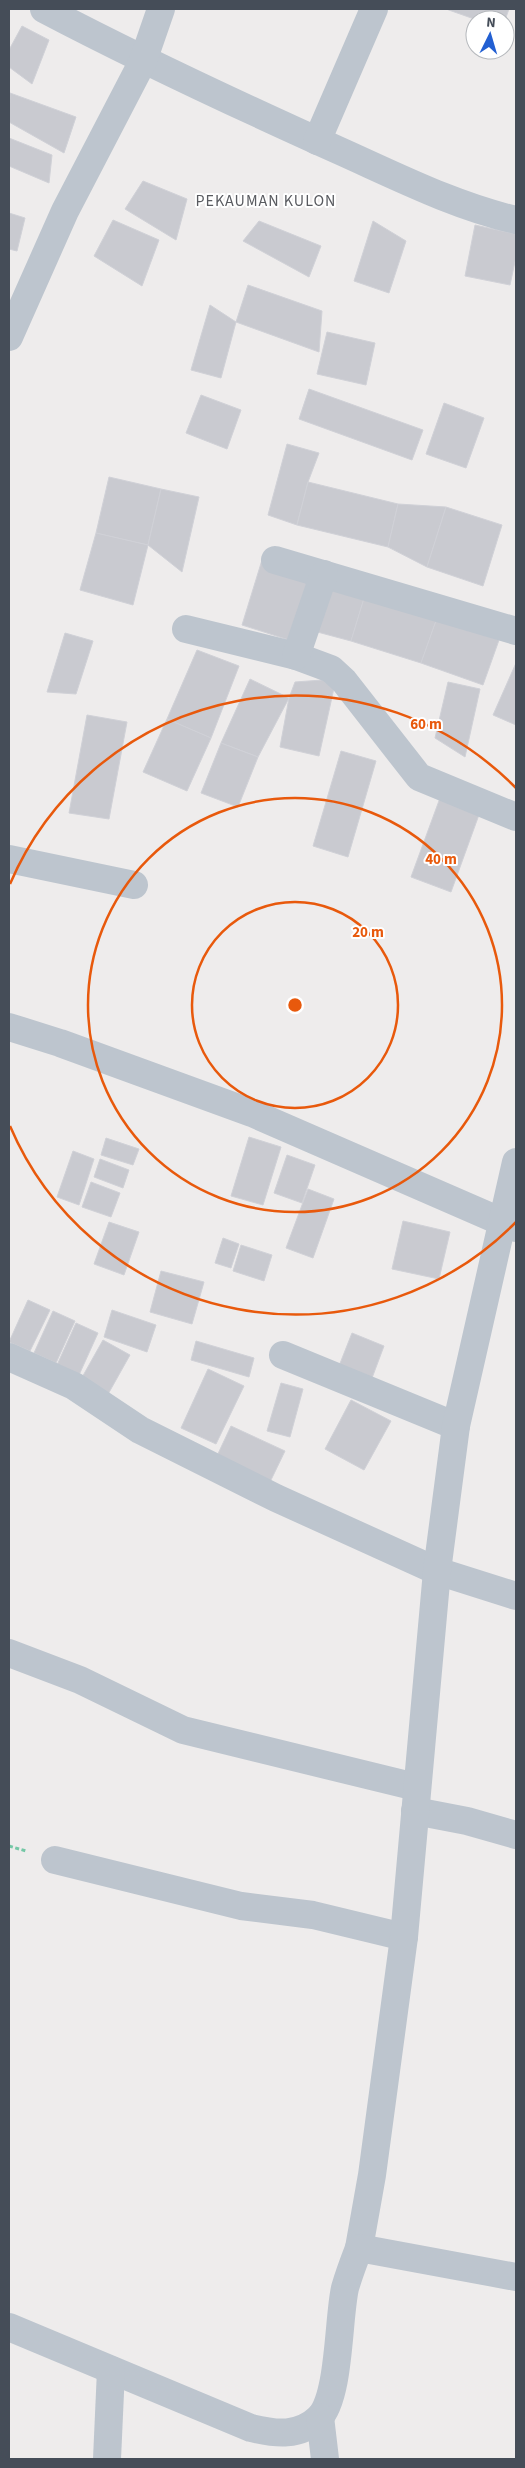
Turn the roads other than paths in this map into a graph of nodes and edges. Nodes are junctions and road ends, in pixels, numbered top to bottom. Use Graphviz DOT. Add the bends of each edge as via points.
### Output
graph roads {
  1 [pos="44,9"];
  2 [pos="161,9"];
  3 [pos="374,9"];
  4 [pos="143,60"];
  5 [pos="317,140"];
  6 [pos="516,220"];
  7 [pos="9,337"];
  8 [pos="276,560"];
  9 [pos="324,574"];
  10 [pos="186,630"];
  11 [pos="516,631"];
  12 [pos="296,656"];
  13 [pos="516,817"];
  14 [pos="9,859"];
  15 [pos="134,885"];
  16 [pos="9,1027"];
  17 [pos="516,1162"];
  18 [pos="510,1226"];
  19 [pos="283,1354"];
  20 [pos="9,1357"];
  21 [pos="456,1426"];
  22 [pos="449,1575"];
  23 [pos="516,1596"];
  24 [pos="9,1654"];
  25 [pos="426,1807"];
  26 [pos="516,1835"];
  27 [pos="55,1860"];
  28 [pos="404,1937"];
  29 [pos="373,2251"];
  30 [pos="516,2277"];
  31 [pos="9,2327"];
  32 [pos="111,2370"];
  33 [pos="320,2417"];
  34 [pos="107,2459"];
  35 [pos="325,2459"];
  1 -- 4 [label="street"];
  2 -- 4 [label="street"];
  3 -- 5 [label="street"];
  4 -- 5 [label="street"];
  4 -- 7 [label="street" via="65,211"];
  5 -- 6 [label="street" via="455,202"];
  8 -- 9 [label="street"];
  9 -- 11 [label="street"];
  9 -- 12 [label="street"];
  10 -- 12 [label="street"];
  12 -- 13 [label="street" via="331,669 344,681 419,777"];
  14 -- 15 [label="street"];
  16 -- 18 [label="street" via="252,1113"];
  17 -- 18 [label="street"];
  18 -- 21 [label="street"];
  19 -- 21 [label="street"];
  20 -- 22 [label="street" via="74,1386 140,1430 276,1498"];
  21 -- 22 [label="street"];
  22 -- 23 [label="street"];
  22 -- 25 [label="street"];
  24 -- 25 [label="street" via="80,1680 183,1730"];
  25 -- 26 [label="street"];
  25 -- 28 [label="street"];
  27 -- 28 [label="street" via="241,1906 313,1916"];
  28 -- 29 [label="street" via="372,2175"];
  29 -- 30 [label="street"];
  29 -- 33 [label="street" via="345,2288 332,2392"];
  31 -- 32 [label="street"];
  32 -- 33 [label="street" via="251,2428 276,2434 303,2430"];
  32 -- 34 [label="street"];
  33 -- 35 [label="street"];
}
